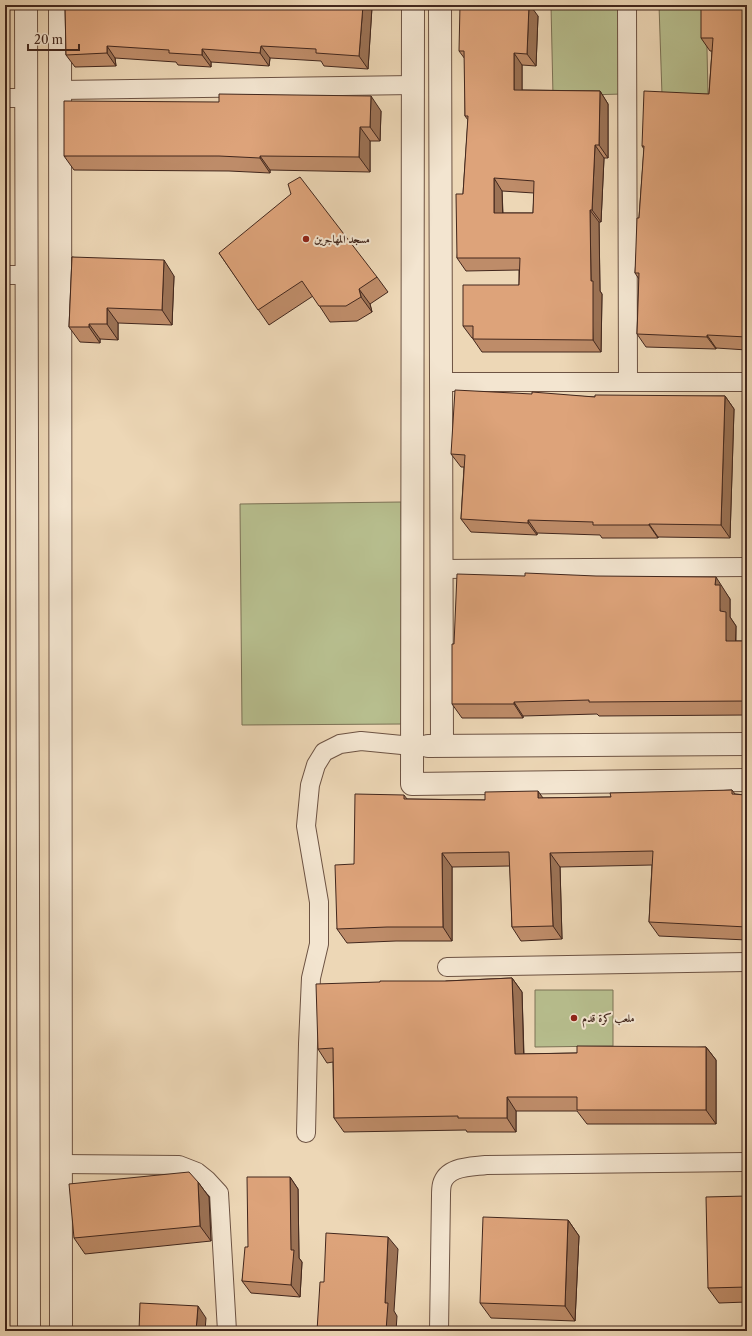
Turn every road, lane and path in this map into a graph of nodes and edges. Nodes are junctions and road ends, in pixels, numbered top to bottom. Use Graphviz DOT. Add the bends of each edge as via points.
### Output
graph roads {
  1 [pos="26,5"];
  2 [pos="60,5"];
  3 [pos="413,5"];
  4 [pos="440,5"];
  5 [pos="627,5"];
  6 [pos="413,84"];
  7 [pos="60,90"];
  8 [pos="5,98"];
  9 [pos="27,98"];
  10 [pos="5,275"];
  11 [pos="27,275"];
  12 [pos="441,382"];
  13 [pos="628,382"];
  14 [pos="747,382"];
  15 [pos="747,567"];
  16 [pos="441,569"];
  17 [pos="747,744"];
  18 [pos="412,746"];
  19 [pos="442,746"];
  20 [pos="747,780"];
  21 [pos="747,962"];
  22 [pos="447,967"];
  23 [pos="306,1133"];
  24 [pos="747,1162"];
  25 [pos="61,1164"];
  26 [pos="29,1331"];
  27 [pos="61,1331"];
  28 [pos="227,1331"];
  29 [pos="439,1331"];
  1 -- 9 [label="street"];
  2 -- 7 [label="street"];
  3 -- 6 [label="street"];
  4 -- 12 [label="street"];
  5 -- 13 [label="street"];
  6 -- 7 [label="street"];
  6 -- 18 [label="street"];
  7 -- 25 [label="street"];
  8 -- 9 [label="street"];
  9 -- 11 [label="street"];
  10 -- 11 [label="street"];
  11 -- 26 [label="street"];
  12 -- 13 [label="street"];
  12 -- 16 [label="street"];
  13 -- 14 [label="street"];
  15 -- 16 [label="street"];
  16 -- 19 [label="street"];
  17 -- 19 [label="street"];
  18 -- 19 [label="street"];
  18 -- 20 [label="street" via="412,784"];
  18 -- 23 [label="street" via="361,741 340,744 324,752 316,765 310,785 306,826 319,902 319,944 311,978"];
  21 -- 22 [label="street"];
  24 -- 29 [label="street" via="486,1165 457,1168 442,1183"];
  25 -- 27 [label="street"];
  25 -- 28 [label="street" via="179,1165 197,1172 207,1180 219,1193"];
}
